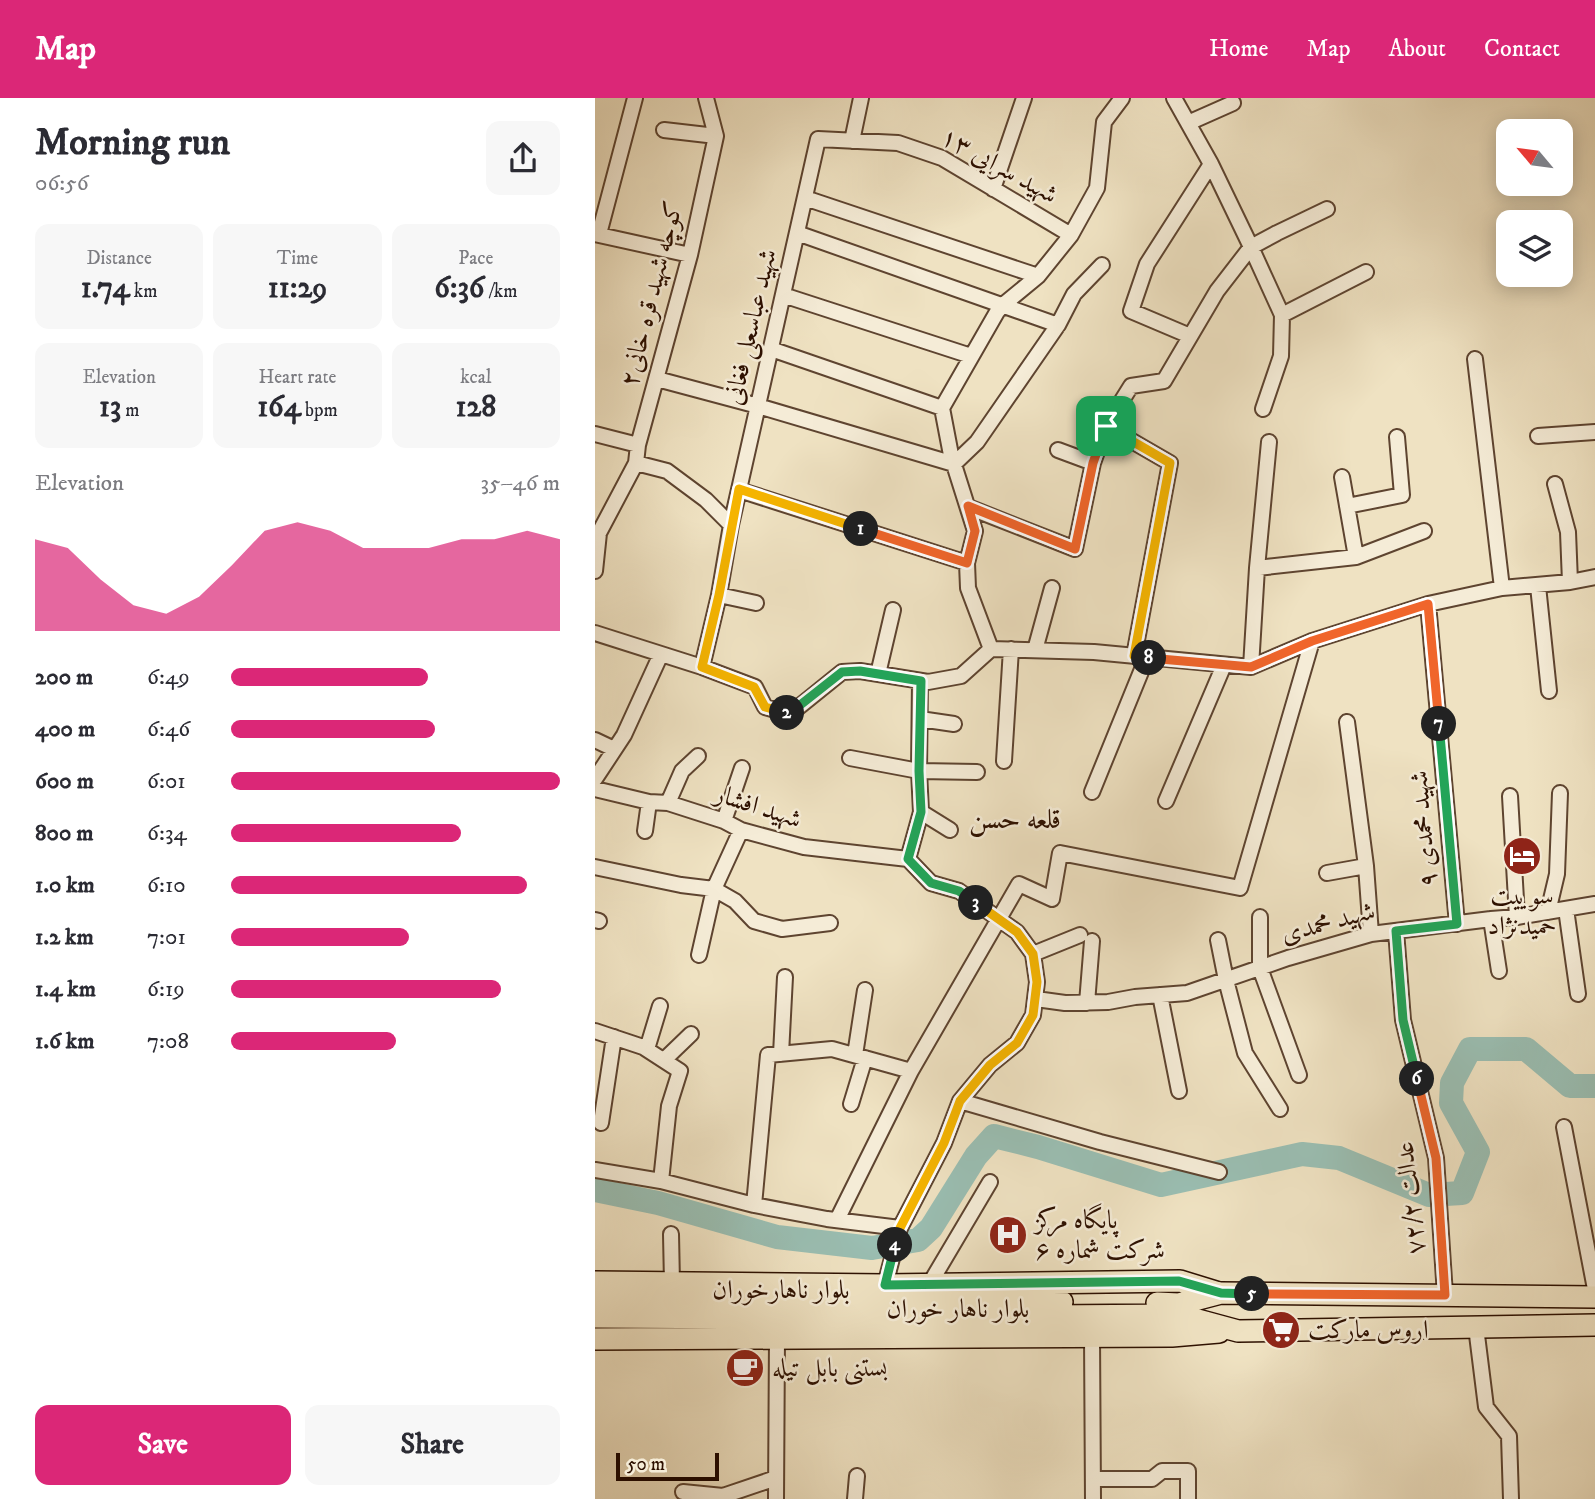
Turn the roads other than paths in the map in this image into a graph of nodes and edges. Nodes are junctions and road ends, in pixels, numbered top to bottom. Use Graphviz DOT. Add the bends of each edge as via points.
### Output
graph roads {
  1 [pos="635,98"];
  2 [pos="706,98"];
  3 [pos="861,98"];
  4 [pos="1024,98"];
  5 [pos="1122,98"];
  6 [pos="1174,98"];
  7 [pos="1233,103"];
  8 [pos="1188,123"];
  9 [pos="664,130"];
  10 [pos="716,136"];
  11 [pos="818,139"];
  12 [pos="852,141"];
  13 [pos="1211,164"];
  14 [pos="993,189"];
  15 [pos="805,198"];
  16 [pos="1327,209"];
  17 [pos="797,233"];
  18 [pos="597,234"];
  19 [pos="1071,235"];
  20 [pos="1251,247"];
  21 [pos="690,255"];
  22 [pos="1102,265"];
  23 [pos="1366,272"];
  24 [pos="1038,276"];
  25 [pos="783,295"];
  26 [pos="1003,305"];
  27 [pos="1282,315"];
  28 [pos="1058,325"];
  29 [pos="1190,336"];
  30 [pos="771,349"];
  31 [pos="971,356"];
  32 [pos="1475,359"];
  33 [pos="657,379"];
  34 [pos="758,406"];
  35 [pos="942,408"];
  36 [pos="1263,409"];
  37 [pos="1106,426"];
  38 [pos="1595,432"];
  39 [pos="595,434"];
  40 [pos="1538,436"];
  41 [pos="1397,437"];
  42 [pos="1269,442"];
  43 [pos="638,445"];
  44 [pos="1058,450"];
  45 [pos="636,463"];
  46 [pos="1093,463"];
  47 [pos="954,464"];
  48 [pos="1342,477"];
  49 [pos="1555,484"];
  50 [pos="739,489"];
  51 [pos="968,506"];
  52 [pos="1347,506"];
  53 [pos="731,525"];
  54 [pos="1424,531"];
  55 [pos="1356,557"];
  56 [pos="967,563"];
  57 [pos="1257,568"];
  58 [pos="595,571"];
  59 [pos="1595,578"];
  60 [pos="1570,582"];
  61 [pos="1538,586"];
  62 [pos="1052,588"];
  63 [pos="1502,588"];
  64 [pos="719,595"];
  65 [pos="756,603"];
  66 [pos="1428,604"];
  67 [pos="893,610"];
  68 [pos="595,633"];
  69 [pos="1312,641"];
  70 [pos="991,649"];
  71 [pos="1011,649"];
  72 [pos="1035,650"];
  73 [pos="661,654"];
  74 [pos="1140,657"];
  75 [pos="1224,665"];
  76 [pos="702,667"];
  77 [pos="1251,667"];
  78 [pos="878,674"];
  79 [pos="921,681"];
  80 [pos="1549,691"];
  81 [pos="920,719"];
  82 [pos="1347,722"];
  83 [pos="954,724"];
  84 [pos="595,740"];
  85 [pos="614,749"];
  86 [pos="698,757"];
  87 [pos="850,758"];
  88 [pos="1004,761"];
  89 [pos="742,768"];
  90 [pos="919,771"];
  91 [pos="977,772"];
  92 [pos="595,779"];
  93 [pos="595,789"];
  94 [pos="1091,792"];
  95 [pos="1560,793"];
  96 [pos="1510,796"];
  97 [pos="1166,801"];
  98 [pos="649,802"];
  99 [pos="668,803"];
  100 [pos="921,812"];
  101 [pos="724,821"];
  102 [pos="741,830"];
  103 [pos="950,830"];
  104 [pos="645,831"];
  105 [pos="908,859"];
  106 [pos="1366,866"];
  107 [pos="595,867"];
  108 [pos="1327,873"];
  109 [pos="714,889"];
  110 [pos="1595,905"];
  111 [pos="1566,909"];
  112 [pos="1548,912"];
  113 [pos="1260,917"];
  114 [pos="1517,917"];
  115 [pos="999,919"];
  116 [pos="1491,919"];
  117 [pos="831,923"];
  118 [pos="1457,924"];
  119 [pos="1396,931"];
  120 [pos="1371,934"];
  121 [pos="1218,940"];
  122 [pos="1033,954"];
  123 [pos="699,955"];
  124 [pos="1260,968"];
  125 [pos="1499,971"];
  126 [pos="785,977"];
  127 [pos="1226,980"];
  128 [pos="865,990"];
  129 [pos="1578,994"];
  130 [pos="1160,995"];
  131 [pos="1035,999"];
  132 [pos="1087,1003"];
  133 [pos="660,1006"];
  134 [pos="595,1031"];
  135 [pos="691,1034"];
  136 [pos="614,1037"];
  137 [pos="647,1049"];
  138 [pos="775,1054"];
  139 [pos="860,1057"];
  140 [pos="664,1060"];
  141 [pos="911,1071"];
  142 [pos="1299,1075"];
  143 [pos="1179,1091"];
  144 [pos="960,1101"];
  145 [pos="851,1104"];
  146 [pos="1280,1109"];
  147 [pos="601,1123"];
  148 [pos="1564,1127"];
  149 [pos="595,1170"];
  150 [pos="1219,1172"];
  151 [pos="661,1181"];
  152 [pos="990,1182"];
  153 [pos="754,1205"];
  154 [pos="837,1220"];
  155 [pos="898,1233"];
  156 [pos="671,1234"];
  157 [pos="595,1282"];
  158 [pos="672,1283"];
  159 [pos="885,1285"];
  160 [pos="929,1285"];
  161 [pos="1595,1290"];
  162 [pos="1221,1293"];
  163 [pos="1445,1295"];
  164 [pos="1595,1297"];
  165 [pos="595,1300"];
  166 [pos="595,1318"];
  167 [pos="1595,1325"];
  168 [pos="1476,1327"];
  169 [pos="1238,1331"];
  170 [pos="1092,1336"];
  171 [pos="777,1338"];
  172 [pos="595,1339"];
  173 [pos="857,1476"];
  174 [pos="776,1478"];
  175 [pos="1093,1479"];
  176 [pos="683,1492"];
  177 [pos="776,1499"];
  178 [pos="855,1499"];
  179 [pos="1093,1499"];
  180 [pos="1188,1499"];
  181 [pos="1511,1499"];
  1 -- 18 [label="street"];
  2 -- 10 [label="street"];
  3 -- 12 [label="street"];
  4 -- 14 [label="street"];
  5 -- 19 [label="street" via="1104,122 1097,188"];
  6 -- 8 [label="street"];
  7 -- 8 [label="street"];
  8 -- 13 [label="street"];
  9 -- 10 [label="street"];
  10 -- 21 [label="street, کوچه شهید قره خانی۲"];
  11 -- 12 [label="street, شهید سرایی ۱۳"];
  11 -- 15 [label="street, شهید عباسعلی فغانی"];
  12 -- 14 [label="street, شهید سرایی ۱۳" via="898,143 942,158"];
  13 -- 20 [label="street"];
  13 -- 29 [label="street" via="1147,264 1131,311"];
  14 -- 19 [label="street, شهید سرایی ۱۳"];
  15 -- 17 [label="street, شهید عباسعلی فغانی"];
  15 -- 24 [label="street"];
  16 -- 20 [label="street"];
  17 -- 25 [label="street, شهید عباسعلی فغانی"];
  17 -- 26 [label="street"];
  18 -- 21 [label="street"];
  19 -- 24 [label="street"];
  20 -- 27 [label="street"];
  20 -- 29 [label="street"];
  21 -- 33 [label="street, کوچه شهید قره خانی۲"];
  22 -- 28 [label="street" via="1074,294"];
  23 -- 27 [label="street"];
  24 -- 26 [label="street"];
  25 -- 30 [label="street, شهید عباسعلی فغانی"];
  25 -- 31 [label="street"];
  26 -- 28 [label="street"];
  26 -- 31 [label="street"];
  27 -- 36 [label="street" via="1281,356"];
  28 -- 47 [label="street" via="977,442"];
  29 -- 37 [label="street" via="1164,381 1131,386"];
  30 -- 34 [label="street, شهید عباسعلی فغانی"];
  30 -- 35 [label="street"];
  31 -- 35 [label="street"];
  32 -- 63 [label="street"];
  33 -- 34 [label="street"];
  33 -- 43 [label="street, کوچه شهید قره خانی۲"];
  34 -- 47 [label="street"];
  34 -- 50 [label="street, شهید عباسعلی فغانی"];
  35 -- 47 [label="street"];
  37 -- 46 [label="street"];
  37 -- 74 [label="street" via="1170,463"];
  38 -- 40 [label="street"];
  39 -- 43 [label="street"];
  41 -- 52 [label="street" via="1402,495"];
  42 -- 57 [label="street"];
  43 -- 45 [label="street, کوچه شهید قره خانی۲"];
  44 -- 46 [label="street"];
  45 -- 53 [label="street" via="667,471"];
  45 -- 58 [label="street" via="599,533"];
  46 -- 51 [label="street" via="1075,549"];
  47 -- 51 [label="street"];
  48 -- 52 [label="street"];
  49 -- 60 [label="street" via="1568,532"];
  50 -- 53 [label="street, شهید عباسعلی فغانی"];
  50 -- 56 [label="street"];
  51 -- 56 [label="street" via="975,531"];
  52 -- 55 [label="street"];
  53 -- 64 [label="street, شهید عباسعلی فغانی"];
  54 -- 55 [label="street"];
  55 -- 57 [label="street"];
  56 -- 70 [label="street" via="968,588"];
  57 -- 77 [label="street"];
  59 -- 60 [label="street"];
  60 -- 61 [label="street"];
  61 -- 63 [label="street"];
  61 -- 80 [label="street"];
  62 -- 72 [label="street"];
  63 -- 66 [label="street"];
  64 -- 65 [label="street"];
  64 -- 76 [label="street, شهید عباسعلی فغانی"];
  66 -- 69 [label="street"];
  66 -- 118 [label="street, ۹ شهید محمدی"];
  67 -- 78 [label="street"];
  68 -- 73 [label="street"];
  69 -- 77 [label="street"];
  69 -- 115 [label="street" via="1240,888 1060,853 1052,899 1019,884"];
  70 -- 71 [label="street"];
  70 -- 79 [label="street" via="961,676"];
  71 -- 72 [label="street"];
  71 -- 88 [label="street"];
  72 -- 74 [label="street"];
  73 -- 76 [label="street"];
  73 -- 85 [label="street"];
  74 -- 75 [label="street"];
  74 -- 94 [label="street"];
  75 -- 77 [label="street"];
  75 -- 97 [label="street"];
  76 -- 78 [label="street" via="754,687 765,707 790,713 842,672"];
  78 -- 79 [label="street"];
  79 -- 81 [label="street"];
  81 -- 83 [label="street"];
  81 -- 90 [label="street"];
  82 -- 106 [label="street"];
  84 -- 85 [label="street"];
  85 -- 92 [label="street"];
  86 -- 99 [label="street" via="682,771"];
  87 -- 90 [label="street"];
  89 -- 101 [label="street"];
  90 -- 91 [label="street"];
  90 -- 100 [label="street"];
  93 -- 98 [label="street, شهید افشار"];
  95 -- 112 [label="street" via="1557,874"];
  96 -- 114 [label="street"];
  98 -- 99 [label="street, شهید افشار"];
  98 -- 104 [label="street"];
  99 -- 101 [label="street, شهید افشار"];
  100 -- 103 [label="street"];
  100 -- 105 [label="street"];
  101 -- 102 [label="street, شهید افشار"];
  102 -- 105 [label="street, شهید افشار" via="804,848"];
  102 -- 109 [label="street"];
  105 -- 115 [label="street" via="931,883 959,891"];
  106 -- 108 [label="street"];
  106 -- 120 [label="street"];
  107 -- 109 [label="street"];
  109 -- 117 [label="street" via="735,901 754,921 782,929"];
  109 -- 123 [label="street"];
  110 -- 111 [label="street, شهید محمدی"];
  111 -- 112 [label="street, شهید محمدی"];
  111 -- 129 [label="street"];
  112 -- 114 [label="street, شهید محمدی"];
  113 -- 124 [label="street"];
  114 -- 116 [label="street, شهید محمدی"];
  115 -- 122 [label="street" via="1017,932"];
  115 -- 141 [label="street"];
  116 -- 118 [label="street, شهید محمدی"];
  116 -- 125 [label="street"];
  118 -- 119 [label="street, شهید محمدی"];
  119 -- 120 [label="street, شهید محمدی"];
  119 -- 163 [label="street, عدالت ۷۲/۲" via="1403,1020 1436,1158"];
  120 -- 124 [label="street, شهید محمدی"];
  121 -- 127 [label="street"];
  122 -- 131 [label="street"];
  122 -- 132 [label="street" via="1086,938"];
  124 -- 127 [label="street, شهید محمدی"];
  124 -- 142 [label="street"];
  126 -- 138 [label="street"];
  127 -- 130 [label="street, شهید محمدی" via="1187,993"];
  127 -- 146 [label="street" via="1245,1053"];
  128 -- 139 [label="street"];
  130 -- 132 [label="street, شهید محمدی"];
  130 -- 143 [label="street"];
  131 -- 132 [label="street, شهید محمدی"];
  131 -- 144 [label="street" via="1033,1015 1017,1043 990,1065"];
  133 -- 137 [label="street"];
  134 -- 136 [label="street"];
  135 -- 140 [label="street"];
  136 -- 137 [label="street"];
  136 -- 147 [label="street"];
  137 -- 140 [label="street"];
  138 -- 139 [label="street" via="832,1049"];
  138 -- 153 [label="street"];
  139 -- 141 [label="street"];
  139 -- 145 [label="street"];
  140 -- 151 [label="street" via="680,1071 669,1106"];
  141 -- 154 [label="street"];
  144 -- 150 [label="street"];
  144 -- 155 [label="street"];
  148 -- 161 [label="street"];
  149 -- 151 [label="street"];
  151 -- 153 [label="street"];
  152 -- 160 [label="street"];
  153 -- 154 [label="street"];
  154 -- 155 [label="street"];
  155 -- 159 [label="street"];
  156 -- 158 [label="street"];
  157 -- 158 [label="main road, بلوار ناهار خوران"];
  158 -- 159 [label="main road, بلوار ناهار خوران"];
  159 -- 160 [label="main road, بلوار ناهار خوران"];
  160 -- 162 [label="main road, بلوار ناهار خوران" via="1179,1281"];
  162 -- 163 [label="main road, بلوار ناهارخوران"];
  162 -- 165 [label="main road, بلوار ناهارخوران" via="1179,1304"];
  163 -- 164 [label="main road, بلوار ناهارخوران"];
  166 -- 169 [label="main road, بلوار ناهارخوران" via="1179,1315"];
  167 -- 168 [label="main road, بلوار ناهارخوران"];
  168 -- 169 [label="main road, بلوار ناهارخوران"];
  168 -- 181 [label="street" via="1486,1407 1509,1436"];
  169 -- 170 [label="main road, بلوار ناهار خوران"];
  170 -- 171 [label="main road, بلوار ناهار خوران"];
  170 -- 175 [label="street"];
  171 -- 172 [label="main road, بلوار ناهار خوران"];
  171 -- 174 [label="street"];
  173 -- 178 [label="street"];
  174 -- 176 [label="street" via="723,1496"];
  174 -- 177 [label="street"];
  175 -- 179 [label="street"];
  175 -- 180 [label="street" via="1152,1479 1162,1471 1188,1471"];
}
